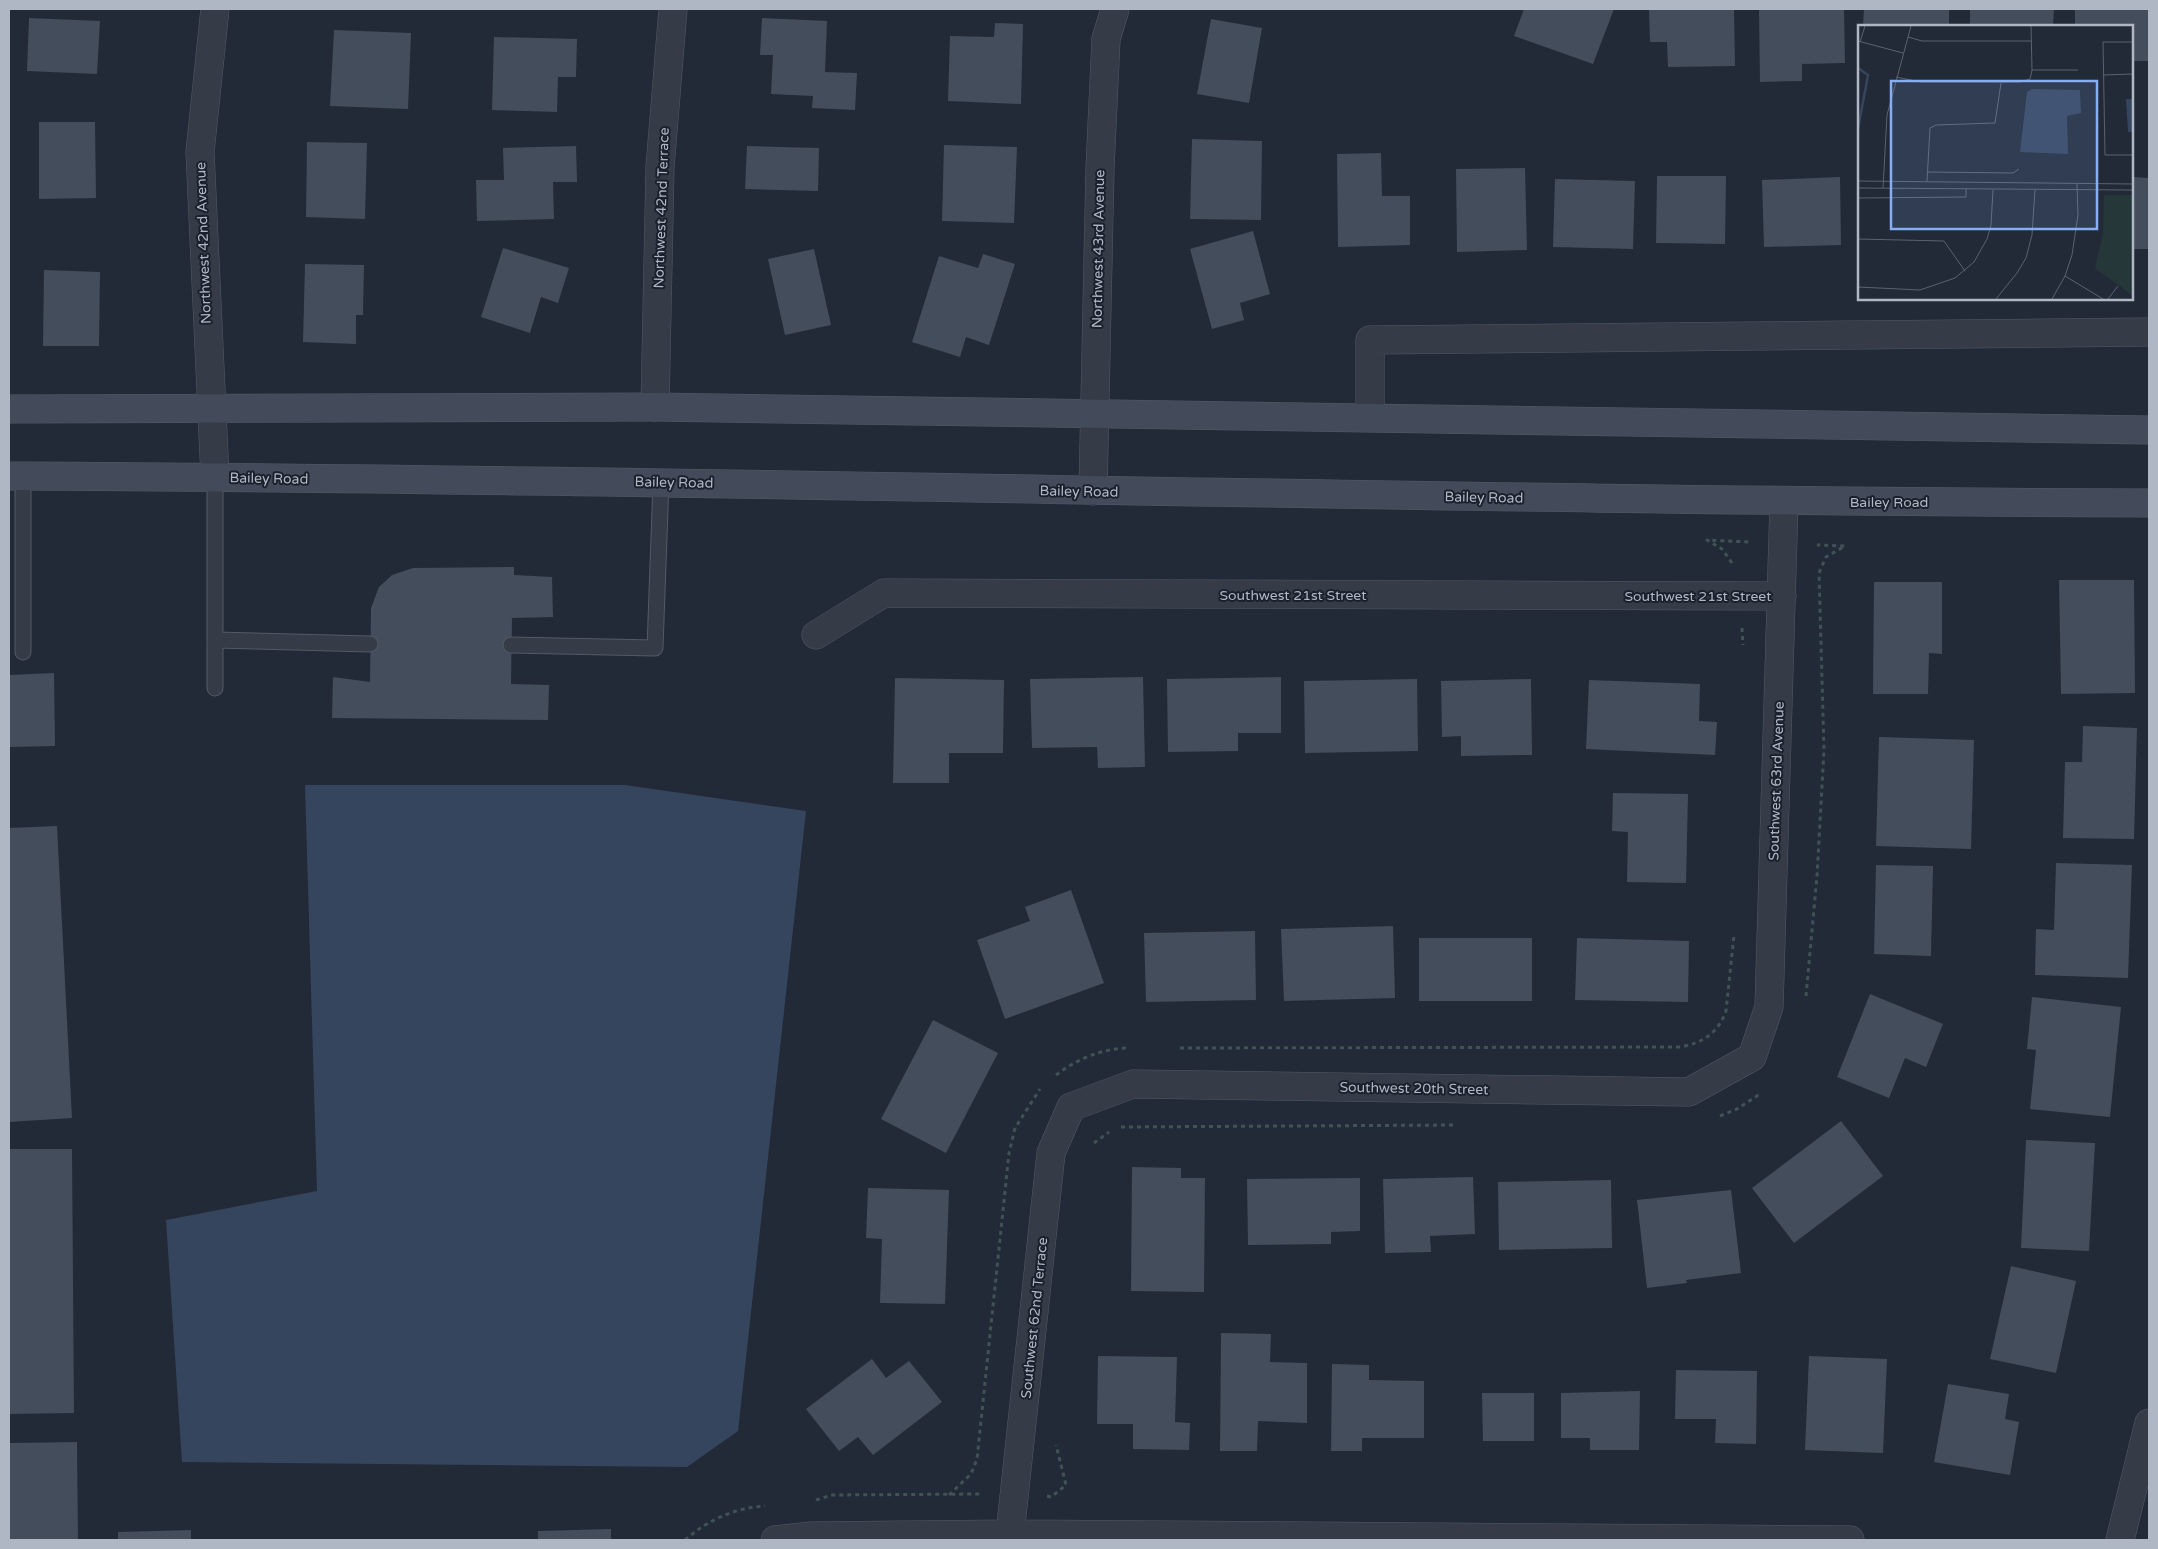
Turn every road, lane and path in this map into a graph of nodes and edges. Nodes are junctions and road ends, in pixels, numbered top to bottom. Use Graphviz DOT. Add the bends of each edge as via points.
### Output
graph roads {
  1 [pos="215,9"];
  2 [pos="673,9"];
  3 [pos="1115,9"];
  4 [pos="2149,332"];
  5 [pos="654,408"];
  6 [pos="9,409"];
  7 [pos="210,409"];
  8 [pos="1094,414"];
  9 [pos="1370,417"];
  10 [pos="2149,430"];
  11 [pos="16,476"];
  12 [pos="215,477"];
  13 [pos="662,482"];
  14 [pos="1092,491"];
  15 [pos="1784,502"];
  16 [pos="2149,503"];
  17 [pos="1783,543"];
  18 [pos="1738,596"];
  19 [pos="1782,596"];
  20 [pos="816,635"];
  21 [pos="215,640"];
  22 [pos="370,644"];
  23 [pos="511,645"];
  24 [pos="1743,646"];
  25 [pos="23,652"];
  26 [pos="215,688"];
  27 [pos="1736,926"];
  28 [pos="1804,1006"];
  29 [pos="1130,1048"];
  30 [pos="1179,1048"];
  31 [pos="1752,1057"];
  32 [pos="1050,1079"];
  33 [pos="1044,1085"];
  34 [pos="1764,1091"];
  35 [pos="1071,1107"];
  36 [pos="1714,1118"];
  37 [pos="1461,1125"];
  38 [pos="1117,1128"];
  39 [pos="1111,1130"];
  40 [pos="1090,1148"];
  41 [pos="2149,1423"];
  42 [pos="1056,1439"];
  43 [pos="1015,1494"];
  44 [pos="1010,1534"];
  45 [pos="775,1540"];
  46 [pos="1850,1540"];
  47 [pos="2120,1540"];
  1 -- 7 [label="street, Northwest 42nd Avenue" via="200,152"];
  2 -- 5 [label="street, Northwest 42nd Terrace" via="660,167"];
  3 -- 8 [label="street, Northwest 43rd Avenue" via="1106,39"];
  4 -- 9 [label="street" via="1370,340"];
  5 -- 7 [label="street"];
  5 -- 8 [label="street"];
  6 -- 7 [label="street"];
  7 -- 12 [label="street, Northwest 42nd Avenue"];
  8 -- 9 [label="street"];
  8 -- 14 [label="street, Northwest 43rd Avenue"];
  9 -- 10 [label="street"];
  11 -- 12 [label="street, Bailey Road"];
  11 -- 25 [label="lane"];
  12 -- 13 [label="street, Bailey Road"];
  12 -- 21 [label="lane"];
  13 -- 14 [label="street, Bailey Road"];
  13 -- 23 [label="lane" via="654,648"];
  14 -- 15 [label="street, Bailey Road"];
  15 -- 16 [label="street, Bailey Road"];
  15 -- 17 [label="street, Southwest 63rd Avenue"];
  17 -- 18 [label="path" via="1707,540 1730,558"];
  17 -- 19 [label="street, Southwest 63rd Avenue"];
  17 -- 28 [label="path" via="1845,546 1826,557 1819,573 1824,750 1817,876"];
  18 -- 19 [label="street, Southwest 21st Street"];
  18 -- 20 [label="street, Southwest 21st Street" via="884,593"];
  18 -- 24 [label="path"];
  19 -- 31 [label="street, Southwest 63rd Avenue" via="1769,1007"];
  21 -- 22 [label="lane"];
  21 -- 26 [label="lane"];
  27 -- 30 [label="path" via="1726,1011 1722,1022 1705,1040 1694,1045"];
  29 -- 32 [label="path" via="1092,1055"];
  31 -- 35 [label="street, Southwest 20th Street" via="1689,1092 1133,1084"];
  33 -- 43 [label="path" via="1015,1128 1009,1153 977,1459 970,1474 949,1495"];
  34 -- 36 [label="path" via="1737,1109"];
  35 -- 43 [label="street, Southwest 62nd Terrace" via="1051,1153"];
  37 -- 38 [label="path"];
  39 -- 40 [label="path"];
  41 -- 47 [label="street"];
  42 -- 43 [label="path" via="1066,1485 1051,1496"];
  43 -- 44 [label="street, Southwest 62nd Terrace"];
  44 -- 45 [label="street" via="812,1536"];
  44 -- 46 [label="street"];
}
